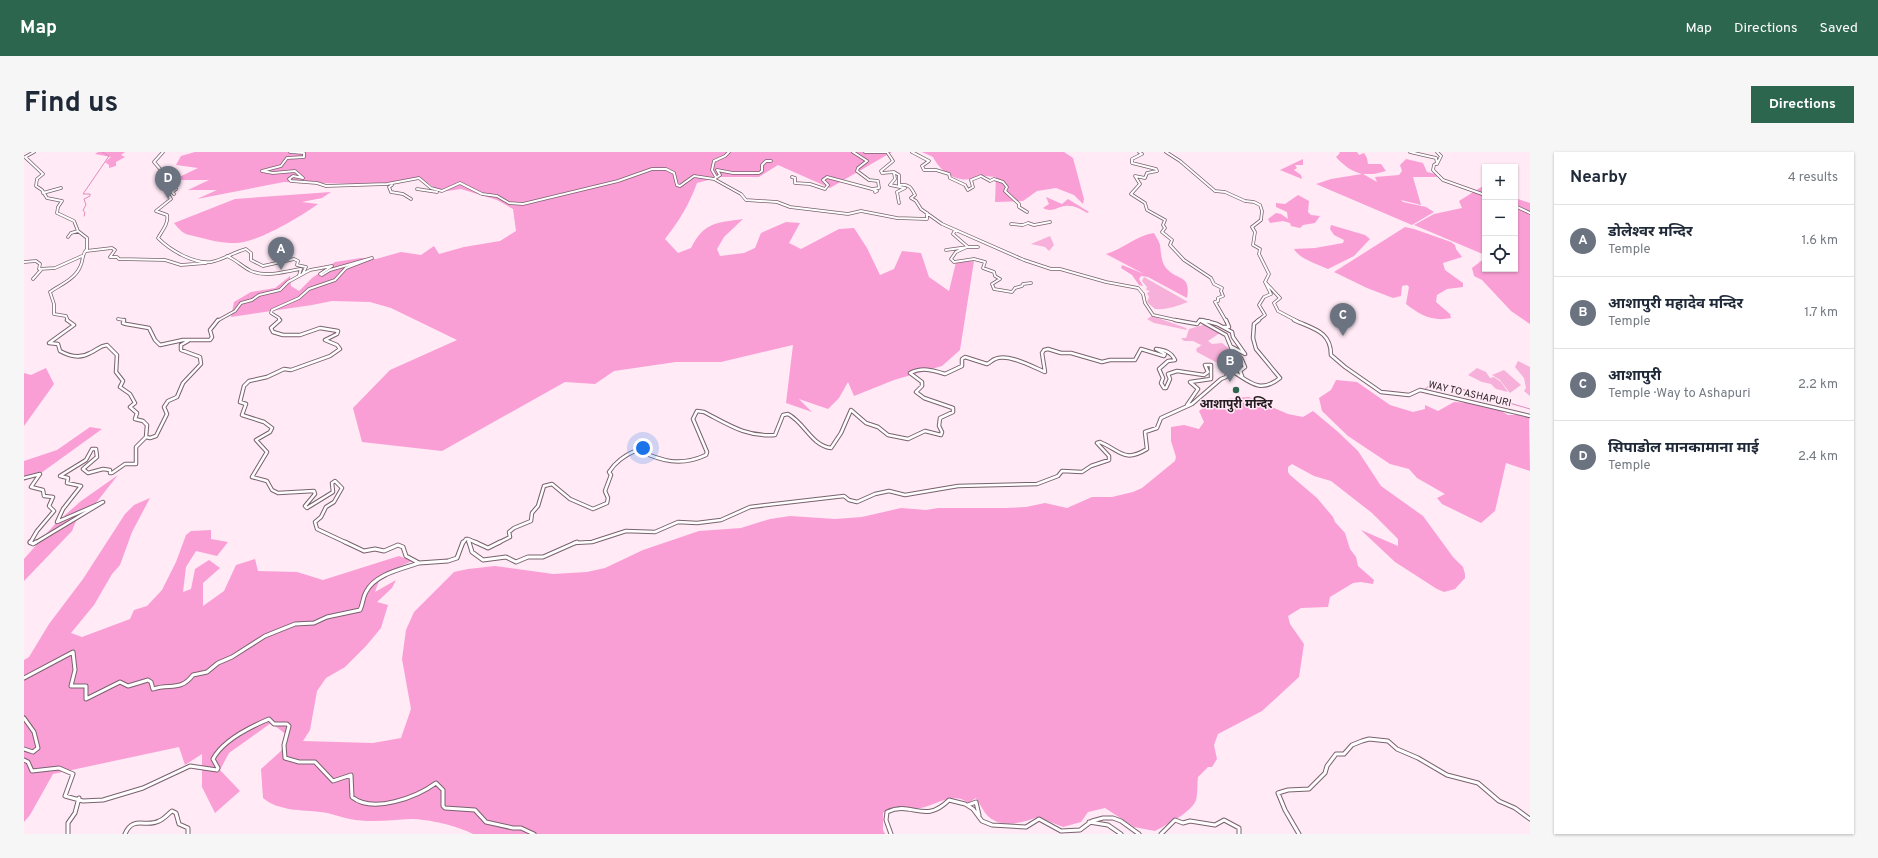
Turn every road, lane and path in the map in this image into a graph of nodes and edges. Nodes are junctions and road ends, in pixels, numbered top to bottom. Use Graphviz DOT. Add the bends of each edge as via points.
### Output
graph roads {
  1 [pos="34,152"];
  2 [pos="163,152"];
  3 [pos="290,152"];
  4 [pos="729,152"];
  5 [pos="854,152"];
  6 [pos="865,152"];
  7 [pos="878,152"];
  8 [pos="887,152"];
  9 [pos="912,152"];
  10 [pos="1139,152"];
  11 [pos="1166,152"];
  12 [pos="1410,152"];
  13 [pos="1437,152"];
  14 [pos="883,153"];
  15 [pos="25,157"];
  16 [pos="771,161"];
  17 [pos="1434,165"];
  18 [pos="894,172"];
  19 [pos="792,177"];
  20 [pos="715,178"];
  21 [pos="394,183"];
  22 [pos="172,186"];
  23 [pos="61,188"];
  24 [pos="417,189"];
  25 [pos="872,189"];
  26 [pos="442,191"];
  27 [pos="875,192"];
  28 [pos="43,193"];
  29 [pos="174,194"];
  30 [pos="1482,194"];
  31 [pos="411,199"];
  32 [pos="899,203"];
  33 [pos="1518,207"];
  34 [pos="1027,212"];
  35 [pos="927,213"];
  36 [pos="1530,213"];
  37 [pos="1050,222"];
  38 [pos="1011,224"];
  39 [pos="955,230"];
  40 [pos="78,231"];
  41 [pos="68,237"];
  42 [pos="968,247"];
  43 [pos="978,247"];
  44 [pos="946,250"];
  45 [pos="86,252"];
  46 [pos="82,256"];
  47 [pos="224,257"];
  48 [pos="24,262"];
  49 [pos="210,262"];
  50 [pos="41,270"];
  51 [pos="303,273"];
  52 [pos="296,277"];
  53 [pos="33,279"];
  54 [pos="1265,282"];
  55 [pos="1031,283"];
  56 [pos="118,319"];
  57 [pos="1200,320"];
  58 [pos="1224,327"];
  59 [pos="189,340"];
  60 [pos="1232,347"];
  61 [pos="1251,383"];
  62 [pos="1187,406"];
  63 [pos="1530,416"];
  64 [pos="146,437"];
  65 [pos="24,478"];
  66 [pos="468,539"];
  67 [pos="419,563"];
  68 [pos="24,678"];
  69 [pos="24,718"];
  70 [pos="24,749"];
  71 [pos="24,760"];
  72 [pos="79,798"];
  73 [pos="968,806"];
  74 [pos="979,815"];
  75 [pos="1530,819"];
  76 [pos="1089,822"];
  77 [pos="68,834"];
  78 [pos="125,834"];
  79 [pos="188,834"];
  80 [pos="534,834"];
  81 [pos="891,834"];
  82 [pos="1121,834"];
  83 [pos="1139,834"];
  84 [pos="1161,834"];
  85 [pos="1239,834"];
  86 [pos="1299,834"];
  1 -- 15 [label="street"];
  2 -- 22 [label="street" via="154,163 161,170 159,177 170,182"];
  3 -- 21 [label="street" via="304,153 304,157 287,158 281,166 262,171 271,174 293,169 303,178 293,176 289,179 291,181 326,186"];
  4 -- 20 [label="street" via="714,161 712,170"];
  5 -- 25 [label="street" via="867,161 857,170 869,180 878,181 879,188"];
  6 -- 14 [label="street"];
  7 -- 14 [label="street"];
  8 -- 14 [label="street"];
  8 -- 18 [label="street" via="893,161 881,171 885,174"];
  9 -- 34 [label="street" via="929,161 922,166 924,170 949,174 950,178 965,185 968,190 973,187 971,180 981,176 990,181 994,179 1003,182 1007,188 1005,191"];
  10 -- 58 [label="street" via="1142,154 1132,159 1132,163 1157,170 1147,173 1145,178 1135,176 1140,184 1131,194 1145,203 1147,210 1165,220 1162,232 1172,240 1170,246 1222,288 1223,296 1215,302 1228,323 1229,327"];
  11 -- 54 [label="street" via="1215,191 1225,192 1260,205 1261,220 1252,227 1253,245 1260,249 1258,254 1264,260 1269,274"];
  12 -- 17 [label="street" via="1434,157 1437,161"];
  13 -- 17 [label="street" via="1441,156 1438,164"];
  15 -- 28 [label="street" via="43,174 37,179 36,184"];
  16 -- 20 [label="street" via="766,161 759,173 717,170 720,175"];
  17 -- 30 [label="street" via="1433,170 1440,179"];
  18 -- 32 [label="street" via="895,179 890,185 905,188 897,192"];
  18 -- 35 [label="street" via="899,175 898,185 911,187 915,195 911,198"];
  19 -- 25 [label="street" via="797,184 810,184 821,189 828,185 823,180 826,177"];
  20 -- 26 [label="street" via="694,176 679,186 674,173 657,169 623,181 529,204 509,203 497,196 486,196 471,190 464,183 458,183"];
  20 -- 35 [label="street" via="746,200 777,202 798,208 848,214 861,211 913,219 927,218"];
  21 -- 26 [label="street" via="419,178 422,183 434,190"];
  21 -- 31 [label="street" via="389,187 391,192 403,194"];
  22 -- 29 [label="street" via="176,189 172,192"];
  22 -- 49 [label="street" via="168,194 171,199 157,210 167,215 168,219 159,239 184,256"];
  23 -- 28 [label="street"];
  24 -- 26 [label="street"];
  25 -- 27 [label="street" via="877,191"];
  28 -- 40 [label="street" via="47,198 62,201 57,213 74,221"];
  33 -- 36 [label="street"];
  35 -- 39 [label="street"];
  37 -- 38 [label="street" via="1034,225 1028,222 1023,225"];
  39 -- 42 [label="street" via="953,234"];
  39 -- 57 [label="street" via="1043,266 1138,288 1153,315 1191,324 1196,324"];
  40 -- 41 [label="street"];
  40 -- 45 [label="street" via="87,237"];
  42 -- 43 [label="street"];
  42 -- 44 [label="street"];
  42 -- 55 [label="street" via="956,252 951,259 955,262 980,259 984,261 983,268 994,272 1000,279 992,284 994,288 1012,292 1023,284"];
  45 -- 46 [label="street"];
  45 -- 49 [label="street" via="112,248 115,250 110,257 117,256 122,259 165,260 179,265"];
  46 -- 50 [label="street" via="56,267"];
  46 -- 64 [label="street" via="81,266 75,275 50,292 54,314 66,316 68,322 74,325 49,342 58,344 60,351 70,357 89,354 100,346 107,345 117,355 116,372 123,380 120,387 130,394 135,402 130,408 138,413 135,419 147,425"];
  47 -- 49 [label="street"];
  47 -- 51 [label="street" via="246,249 251,253 251,260 261,265 296,259 297,265 306,267"];
  47 -- 52 [label="street" via="263,274 301,269"];
  48 -- 50 [label="street" via="36,261 40,264"];
  50 -- 53 [label="street"];
  51 -- 52 [label="street"];
  51 -- 67 [label="street" via="332,266 320,274 322,275 333,269 372,258 346,268 338,279 309,289 299,298 271,311 279,318 271,328 273,332 280,335 298,335 320,328 338,331 325,340 340,349 325,359 291,370 280,370 268,377 255,377 244,386 240,402 246,404 242,415 264,422 272,428 256,440 267,452 252,477 266,481 277,493 314,491 316,494 306,506 308,508 333,492 332,483 335,481 342,488 334,502 326,507 315,522 317,529 364,551 384,551 398,545 403,547 406,556"];
  52 -- 59 [label="street" via="276,292 259,295 240,303 235,311 212,327 210,340"];
  54 -- 61 [label="street" via="1271,294 1261,300 1260,309 1265,315 1254,324 1252,337 1258,355 1280,378 1269,387"];
  54 -- 63 [label="street, WAY TO ASHAPURI" via="1280,298 1274,303 1278,311 1320,333 1333,349 1331,355 1381,392 1409,395 1420,390"];
  56 -- 59 [label="street" via="124,320 123,324 149,328 160,345"];
  57 -- 58 [label="street"];
  57 -- 60 [label="street" via="1226,335"];
  58 -- 60 [label="street" via="1232,332 1245,354"];
  59 -- 64 [label="street" via="180,348 184,352 200,356 201,364 188,375 177,397 165,403 167,414 156,436"];
  60 -- 61 [label="street" via="1245,367 1240,371 1242,376"];
  61 -- 62 [label="street" via="1230,371 1226,377"];
  62 -- 66 [label="street" via="1161,418 1157,428 1145,432 1147,449 1140,454 1125,457 1097,443 1109,456 1109,460 1089,465 1078,473 1062,471 1058,476 1037,484 958,486 905,495 888,490 857,502 844,496 750,507 721,520 678,522 655,532 626,531 592,542 577,542 543,557 528,557 516,562 506,557 483,560 472,552"];
  62 -- 66 [label="street" via="1198,389 1190,382 1210,379 1211,365 1205,365 1208,372 1204,375 1184,371 1169,373 1170,379 1164,388 1161,386 1163,378 1159,369 1168,361 1175,360 1166,350 1156,349 1164,353 1164,356 1141,349 1135,360 1102,362 1048,349 1042,353 1045,372 1017,360 998,358 987,364 965,357 962,359 962,366 945,374 928,369 910,373 922,382 922,386 916,392 924,398 953,408 953,412 940,418 941,435 925,431 908,439 888,435 878,427 866,423 851,410 841,433 831,448 826,448 813,439 797,419 788,414 783,415 775,435 763,436 748,434 697,411 694,419 707,452 701,458 669,462 637,450 622,456 614,463 609,472 610,480 606,485 607,503 603,506 593,509 586,507 570,499 552,484 548,484 544,486 531,521 509,532 510,538 506,541 488,548"];
  64 -- 65 [label="street" via="136,447 136,464 129,462 112,473 106,469 88,473 83,469 97,457 96,449 92,449 86,460 60,476 68,478 67,483 81,486 63,509 57,522 103,502 33,544 30,544 33,535 54,510 49,506 53,497 44,496 43,490 31,488 40,474"];
  66 -- 67 [label="street" via="464,540 457,558"];
  67 -- 68 [label="street" via="400,568 379,580 368,589 360,610 327,617 314,623 295,624 266,636 207,672 193,675 186,684 180,686 153,689 148,680 128,686 120,682 86,699 86,686 71,686 75,670 73,652"];
  69 -- 70 [label="street" via="34,732 38,748 33,752"];
  71 -- 72 [label="street" via="28,762 32,771 62,767 68,769 73,774 65,796"];
  72 -- 77 [label="street" via="75,813 68,823"];
  72 -- 80 [label="street" via="85,801 109,798 162,780 180,769 192,766 214,771 218,768 214,758 216,753 244,730 269,719 274,724 289,726 282,744 285,758 299,762 315,762 332,781 351,775 352,797 358,802 396,802 425,791 436,783 444,793 445,808 475,810 486,822 521,828"];
  73 -- 74 [label="street"];
  73 -- 74 [label="street" via="976,802"];
  73 -- 81 [label="street" via="949,800 943,808 932,813 892,808 887,812 886,820"];
  74 -- 76 [label="street" via="982,821 992,825 1026,827 1038,819 1061,831 1080,830"];
  75 -- 86 [label="street" via="1499,801 1478,783 1447,775 1397,749 1388,741 1368,739 1352,745 1344,754 1336,754 1326,766 1325,773 1309,789 1288,790 1278,794"];
  76 -- 82 [label="street" via="1108,825"];
  76 -- 83 [label="street" via="1103,818 1116,819"];
  78 -- 79 [label="street" via="134,823 158,822 172,811 176,813 179,824 188,828"];
  84 -- 85 [label="street" via="1176,820 1183,823 1190,821 1215,825 1224,820 1239,828"];
}
